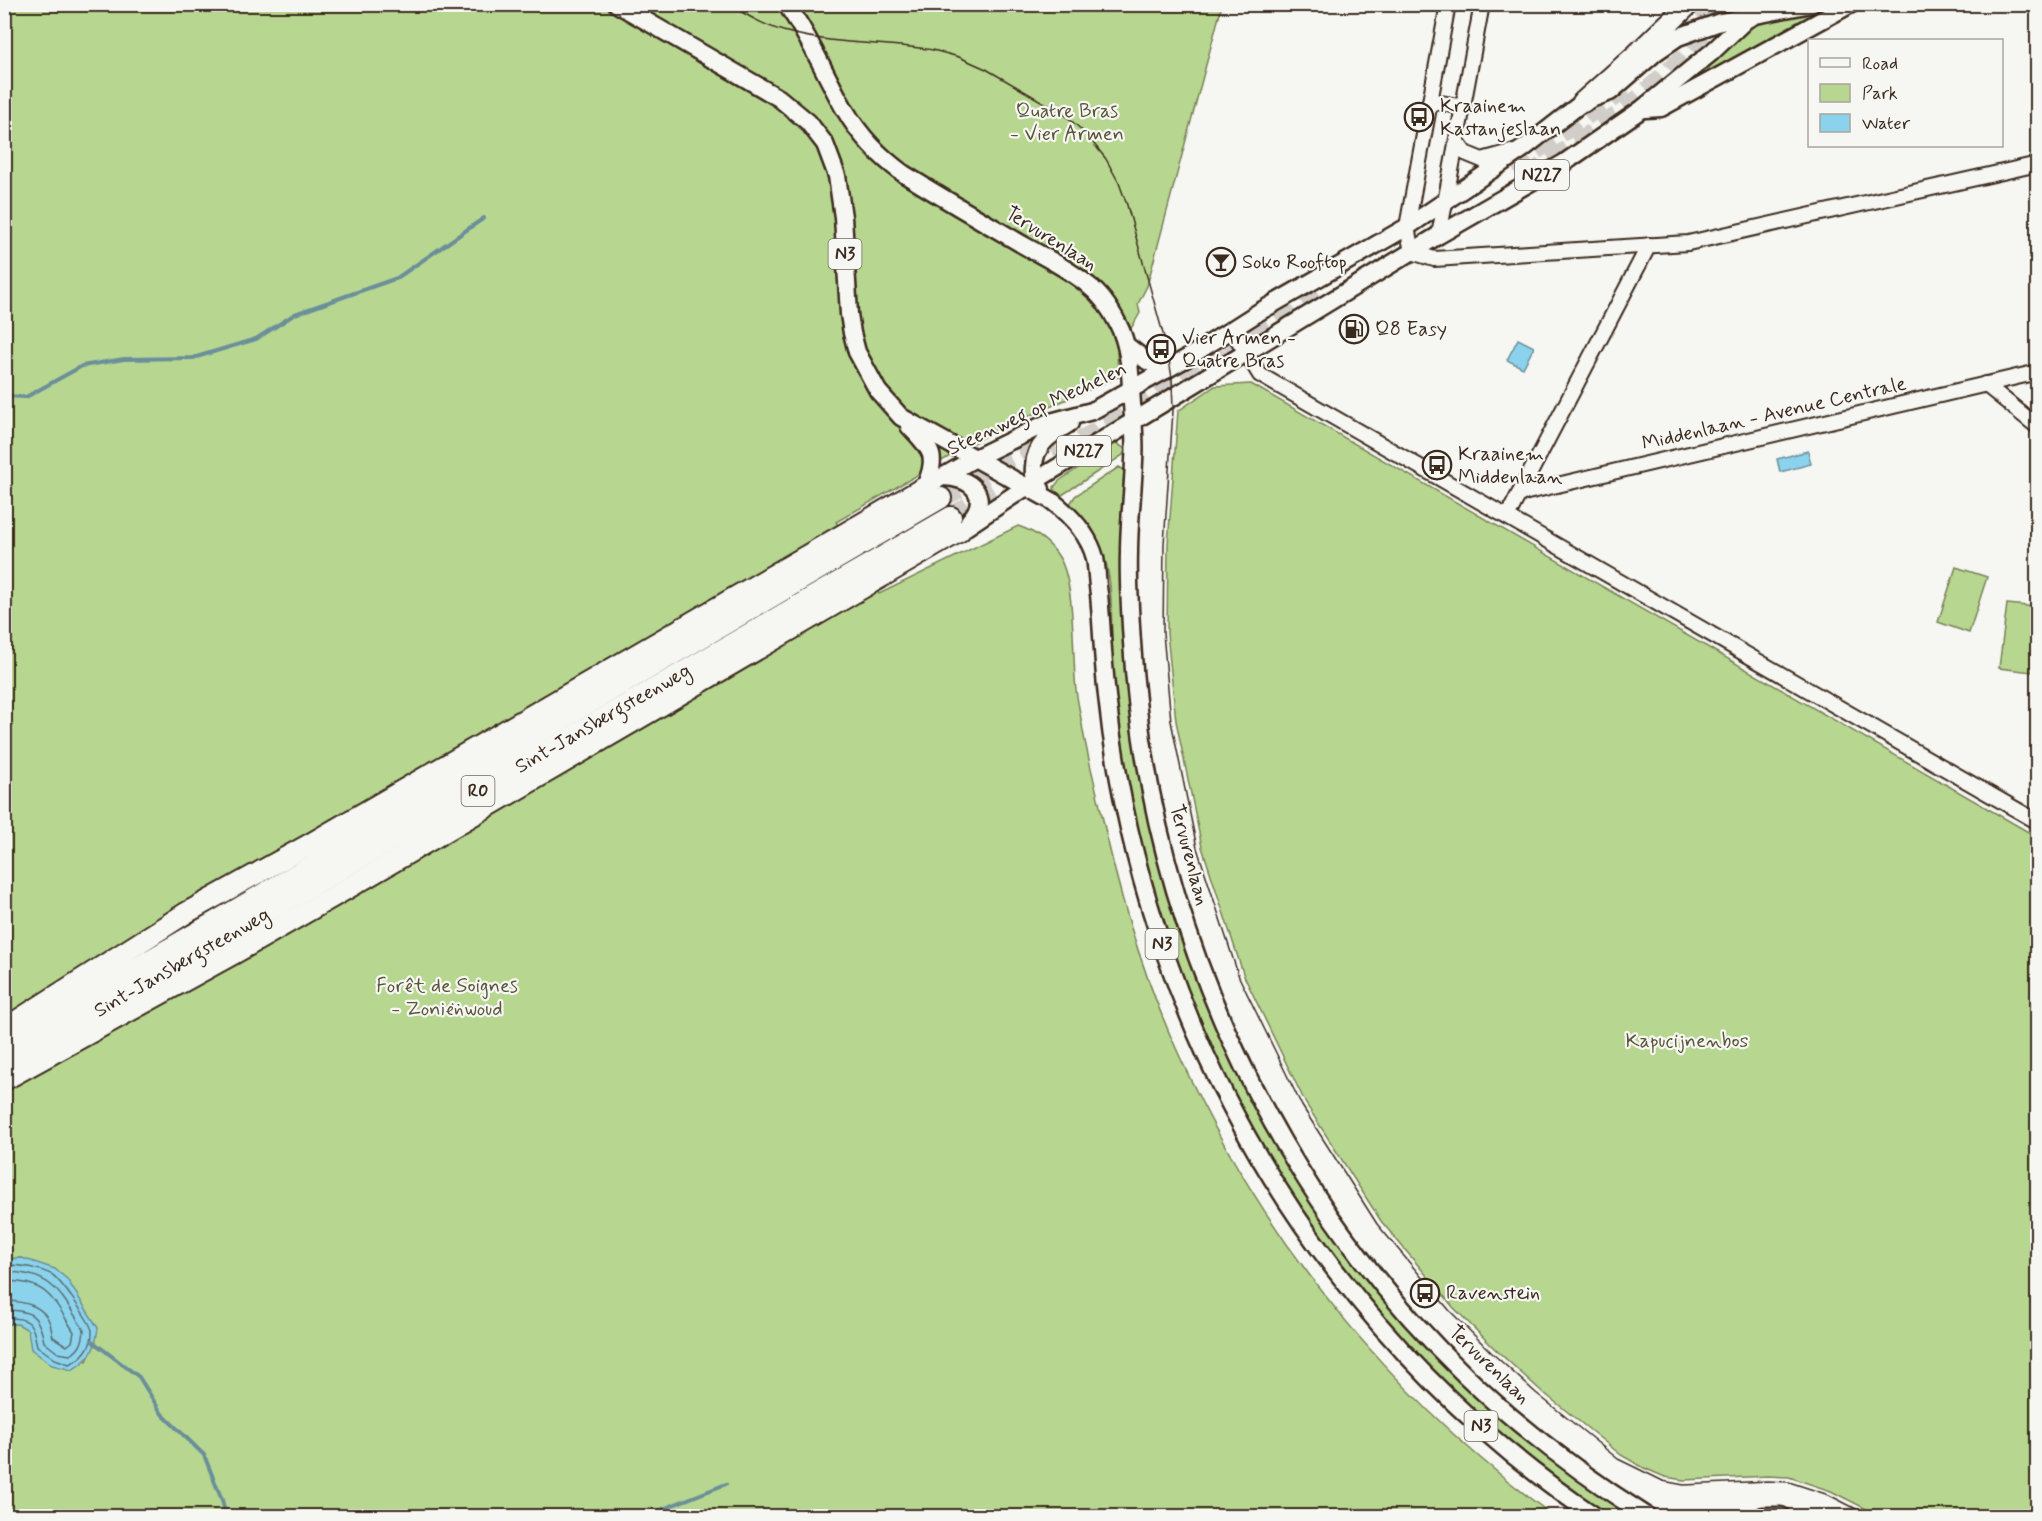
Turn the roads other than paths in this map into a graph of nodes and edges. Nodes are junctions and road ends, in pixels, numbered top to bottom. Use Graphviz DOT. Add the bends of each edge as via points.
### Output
graph roads {
  1 [pos="617,4"];
  2 [pos="786,4"];
  3 [pos="1448,4"];
  4 [pos="1482,4"];
  5 [pos="1689,4"];
  6 [pos="1811,4"];
  7 [pos="1851,4"];
  8 [pos="1782,7"];
  9 [pos="1756,10"];
  10 [pos="1430,101"];
  11 [pos="1583,102"];
  12 [pos="1463,107"];
  13 [pos="1642,109"];
  14 [pos="1457,141"];
  15 [pos="1524,148"];
  16 [pos="2037,164"];
  17 [pos="1445,202"];
  18 [pos="1407,226"];
  19 [pos="1439,235"];
  20 [pos="1649,245"];
  21 [pos="1412,252"];
  22 [pos="1232,330"];
  23 [pos="1126,345"];
  24 [pos="1246,352"];
  25 [pos="1166,370"];
  26 [pos="2037,372"];
  27 [pos="1985,384"];
  28 [pos="1131,389"];
  29 [pos="1092,411"];
  30 [pos="901,417"];
  31 [pos="1134,421"];
  32 [pos="2037,427"];
  33 [pos="975,458"];
  34 [pos="943,477"];
  35 [pos="1030,484"];
  36 [pos="933,493"];
  37 [pos="1519,494"];
  38 [pos="1049,499"];
  39 [pos="1507,517"];
  40 [pos="956,524"];
  41 [pos="2037,822"];
  42 [pos="4,1029"];
  43 [pos="4,1045"];
  44 [pos="4,1064"];
  45 [pos="4,1080"];
  46 [pos="1595,1516"];
  47 [pos="1647,1516"];
  48 [pos="1763,1516"];
  49 [pos="1781,1516"];
  1 -- 30 [label="main road, N3" via="779,98 808,122 825,144 841,196 849,315 857,352 878,391"];
  2 -- 23 [label="main road, Tervurenlaan / N3" via="808,37 845,111 869,144 919,184 1089,285 1112,314"];
  3 -- 10 [label="street"];
  4 -- 12 [label="street"];
  5 -- 11 [label="highway"];
  6 -- 8 [label="main road, N227"];
  7 -- 13 [label="main road, N227" via="1660,108"];
  8 -- 9 [label="main road, N227"];
  9 -- 11 [label="main road, N227" via="1678,37 1610,92"];
  9 -- 13 [label="main road"];
  10 -- 12 [label="street"];
  10 -- 18 [label="street"];
  11 -- 15 [label="main road, N227"];
  12 -- 14 [label="street"];
  13 -- 19 [label="main road, N227" via="1564,163"];
  14 -- 15 [label="street" via="1465,153 1482,160"];
  14 -- 17 [label="street"];
  15 -- 17 [label="main road, N227"];
  16 -- 20 [label="street" via="1688,243"];
  17 -- 18 [label="main road, N227"];
  17 -- 19 [label="street"];
  18 -- 21 [label="street"];
  18 -- 22 [label="main road, N227"];
  19 -- 21 [label="main road, N227"];
  20 -- 21 [label="street" via="1434,259"];
  20 -- 37 [label="street"];
  21 -- 24 [label="main road, N227"];
  22 -- 24 [label="street"];
  22 -- 25 [label="main road, N227"];
  23 -- 25 [label="main road"];
  23 -- 28 [label="main road, Tervurenlaan / N3"];
  24 -- 31 [label="main road, N227"];
  24 -- 39 [label="street" via="1260,375"];
  25 -- 28 [label="main road, Steenweg op Mechelen / N227"];
  26 -- 27 [label="street, Middenlaan - Avenue Centrale"];
  27 -- 32 [label="street"];
  27 -- 37 [label="street, Middenlaan - Avenue Centrale"];
  28 -- 29 [label="main road, Steenweg op Mechelen / N227"];
  28 -- 31 [label="main road, Tervurenlaan / N3"];
  29 -- 33 [label="main road, Steenweg op Mechelen" via="1047,423"];
  29 -- 35 [label="main road, N227" via="1040,444"];
  30 -- 33 [label="main road, N3"];
  30 -- 36 [label="main road" via="933,458"];
  31 -- 35 [label="main road, N227"];
  31 -- 47 [label="main road, Tervurenlaan / N3" via="1129,553 1136,707 1167,861 1191,943 1227,1032 1310,1184 1350,1244 1389,1292 1464,1374 1516,1422 1597,1484"];
  33 -- 34 [label="main road, Steenweg op Mechelen"];
  33 -- 35 [label="main road, N3"];
  34 -- 36 [label="main road, Steenweg op Mechelen"];
  34 -- 40 [label="main road" via="965,481 980,500 976,514"];
  35 -- 38 [label="main road, N227"];
  35 -- 40 [label="main road"];
  36 -- 42 [label="highway" via="186,913"];
  36 -- 43 [label="highway, Sint-Jansbergsteenweg / R0"];
  37 -- 39 [label="street"];
  38 -- 46 [label="main road, N3" via="1061,507 1086,537 1095,559 1116,770 1137,861 1165,953 1226,1097 1286,1201 1381,1327 1491,1436"];
  39 -- 41 [label="street"];
  40 -- 44 [label="highway, Sint-Jansbergsteenweg / R0"];
  40 -- 45 [label="highway" via="315,907"];
  48 -- 49 [label="main road"];
}
